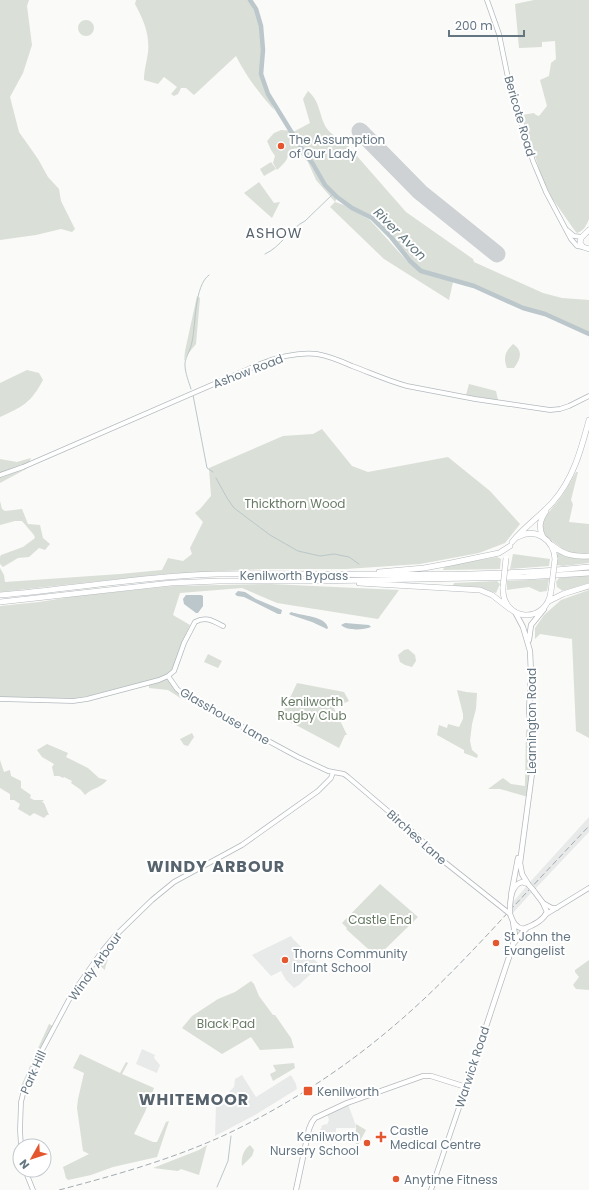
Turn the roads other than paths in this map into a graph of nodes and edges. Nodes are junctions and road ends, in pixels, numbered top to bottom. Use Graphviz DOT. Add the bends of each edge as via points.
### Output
graph roads {
  1 [pos="487,0"];
  2 [pos="565,228"];
  3 [pos="589,230"];
  4 [pos="585,236"];
  5 [pos="586,248"];
  6 [pos="589,256"];
  7 [pos="589,396"];
  8 [pos="579,402"];
  9 [pos="589,402"];
  10 [pos="589,420"];
  11 [pos="0,475"];
  12 [pos="549,506"];
  13 [pos="545,539"];
  14 [pos="511,544"];
  15 [pos="589,556"];
  16 [pos="589,567"];
  17 [pos="589,573"];
  18 [pos="346,575"];
  19 [pos="333,581"];
  20 [pos="589,586"];
  21 [pos="0,595"];
  22 [pos="0,602"];
  23 [pos="548,602"];
  24 [pos="544,608"];
  25 [pos="510,609"];
  26 [pos="516,612"];
  27 [pos="223,626"];
  28 [pos="529,646"];
  29 [pos="168,676"];
  30 [pos="0,699"];
  31 [pos="333,772"];
  32 [pos="522,843"];
  33 [pos="528,884"];
  34 [pos="589,888"];
  35 [pos="511,895"];
  36 [pos="543,903"];
  37 [pos="510,905"];
  38 [pos="500,907"];
  39 [pos="560,907"];
  40 [pos="511,915"];
  41 [pos="546,915"];
  42 [pos="513,922"];
  43 [pos="529,927"];
  44 [pos="513,945"];
  45 [pos="56,1025"];
  46 [pos="466,1087"];
  47 [pos="20,1138"];
  48 [pos="28,1178"];
  49 [pos="32,1189"];
  50 [pos="296,1190"];
  51 [pos="431,1190"];
  1 -- 2 [label="street, Bericote Road" via="499,34 508,78 531,154"];
  2 -- 4 [label="street" via="574,236"];
  2 -- 5 [label="street, Bericote Road" via="577,246"];
  3 -- 4 [label="highway"];
  4 -- 5 [label="highway" via="580,243"];
  5 -- 6 [label="highway"];
  7 -- 8 [label="street"];
  8 -- 9 [label="street"];
  8 -- 11 [label="street, Ashow Road" via="550,410 475,399 391,382 327,356 295,354 260,364"];
  10 -- 12 [label="highway" via="573,471 564,488"];
  12 -- 13 [label="highway" via="540,524"];
  12 -- 14 [label="highway"];
  13 -- 14 [label="highway" via="527,534"];
  13 -- 15 [label="highway" via="567,555"];
  13 -- 23 [label="highway, bridge" via="552,548 555,559"];
  14 -- 18 [label="highway" via="499,553 451,563"];
  14 -- 25 [label="highway, bridge" via="506,558 503,587 504,600"];
  16 -- 18 [label="highway, Kenilworth Bypass" via="527,572"];
  17 -- 19 [label="highway, Kenilworth Bypass" via="526,577"];
  18 -- 21 [label="highway, Kenilworth Bypass" via="216,574"];
  19 -- 22 [label="highway, Kenilworth Bypass" via="171,583"];
  19 -- 25 [label="highway" via="480,590 492,595"];
  20 -- 23 [label="highway"];
  23 -- 24 [label="highway"];
  24 -- 26 [label="highway" via="531,615"];
  24 -- 28 [label="main road, Leamington Road" via="530,627"];
  25 -- 26 [label="highway"];
  26 -- 28 [label="main road, Leamington Road"];
  27 -- 29 [label="street" via="208,619 195,622 175,669"];
  28 -- 32 [label="main road, Leamington Road" via="531,666 528,711 534,754"];
  29 -- 30 [label="street" via="73,701"];
  29 -- 31 [label="street, Glasshouse Lane" via="185,696 298,757"];
  31 -- 38 [label="street, Birches Lane" via="348,777"];
  31 -- 45 [label="street, Windy Arbour" via="331,778 318,791 256,835 179,879 152,900 103,950 72,994"];
  32 -- 33 [label="main road, Leamington Road" via="520,867"];
  32 -- 35 [label="main road, Leamington Road"];
  33 -- 35 [label="main road" via="518,884"];
  33 -- 36 [label="main road, bridge"];
  34 -- 39 [label="street"];
  35 -- 37 [label="main road"];
  36 -- 39 [label="street" via="555,909"];
  36 -- 41 [label="main road" via="547,910"];
  37 -- 38 [label="street"];
  37 -- 40 [label="main road, bridge"];
  38 -- 40 [label="street, Birches Lane, bridge"];
  39 -- 41 [label="street"];
  40 -- 42 [label="main road"];
  41 -- 43 [label="main road"];
  42 -- 43 [label="main road" via="521,929"];
  42 -- 44 [label="main road, Warwick Road"];
  43 -- 44 [label="main road, Warwick Road"];
  44 -- 46 [label="main road, Warwick Road"];
  45 -- 47 [label="street, Park Hill" via="22,1096"];
  46 -- 50 [label="main road" via="423,1076 321,1115 310,1125"];
  46 -- 51 [label="street, Warwick Road"];
  48 -- 49 [label="street"];
}
